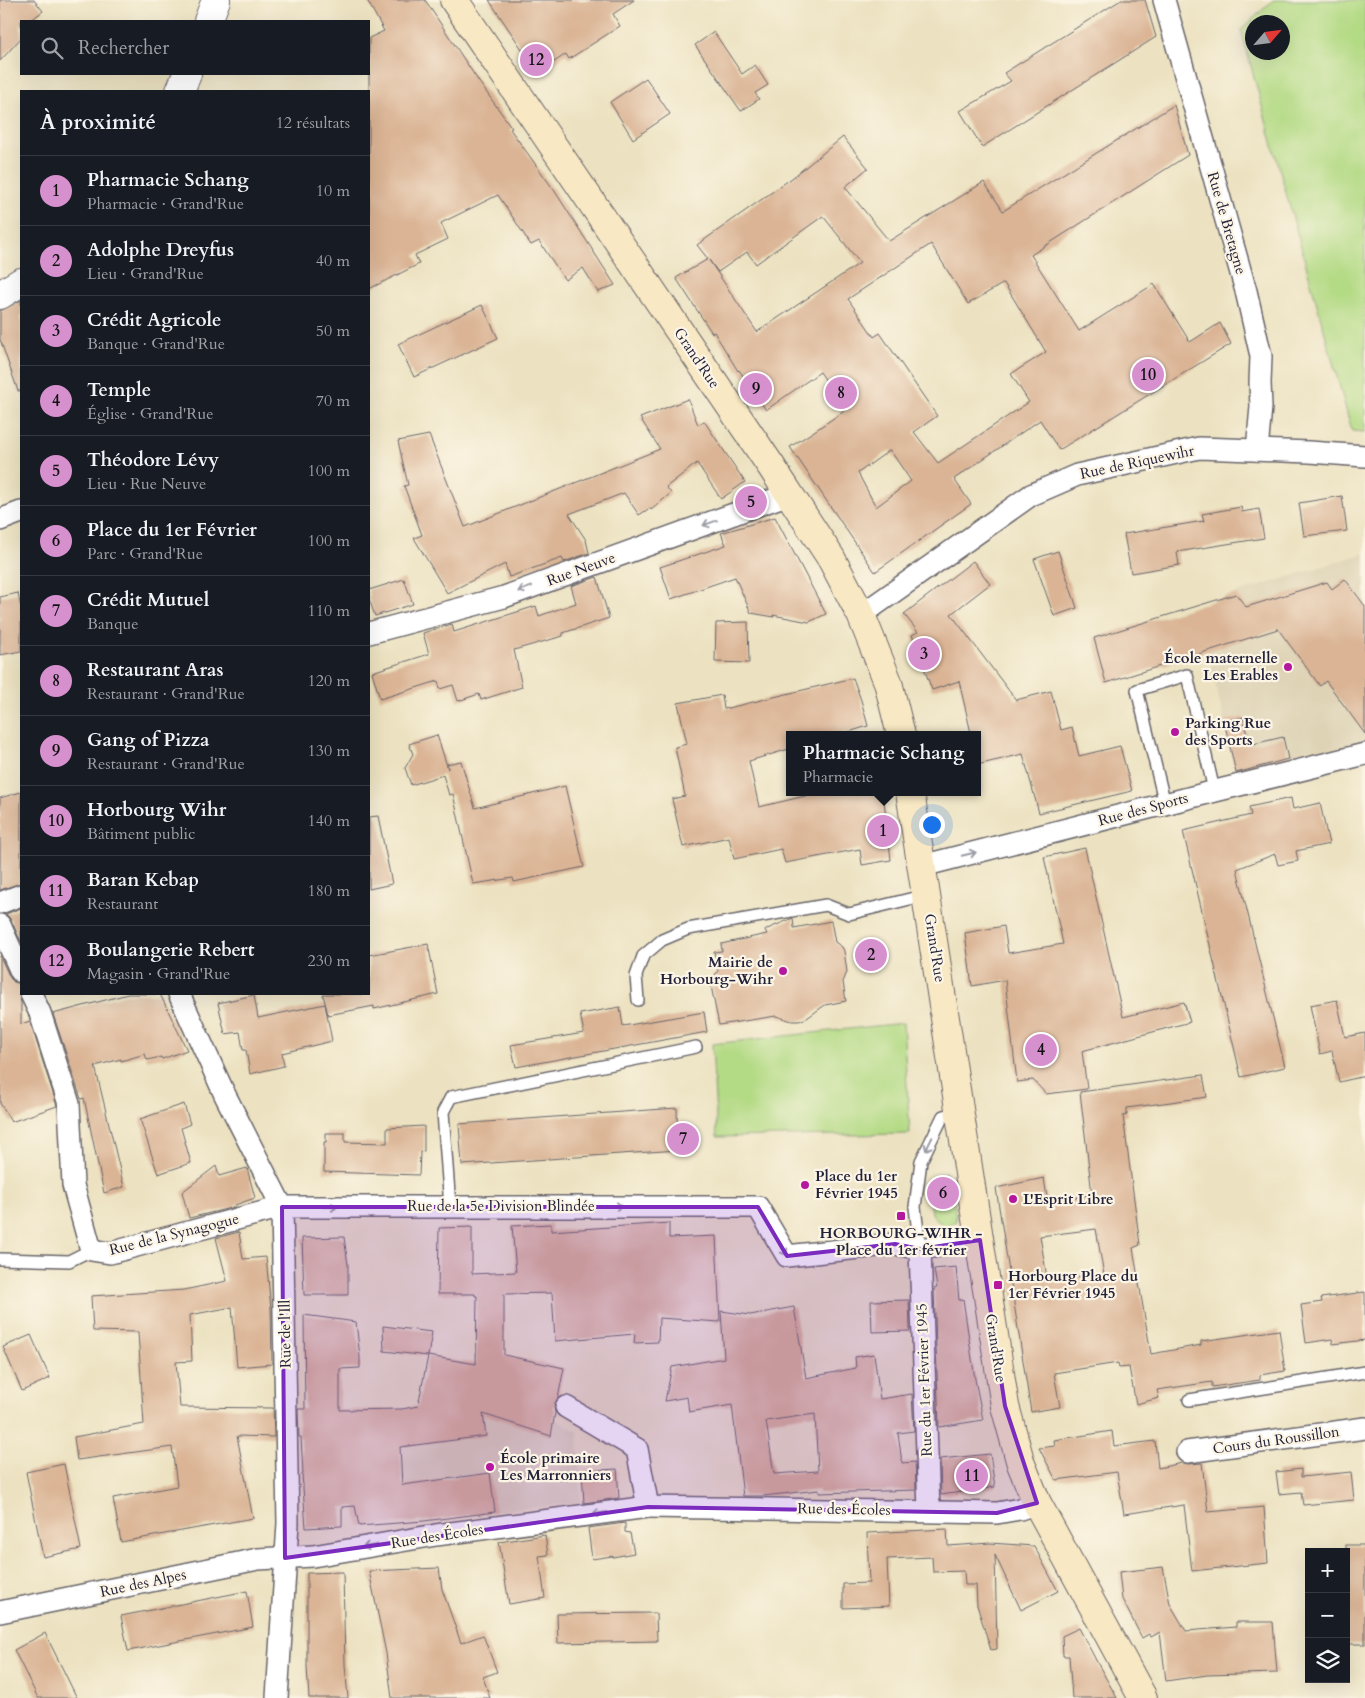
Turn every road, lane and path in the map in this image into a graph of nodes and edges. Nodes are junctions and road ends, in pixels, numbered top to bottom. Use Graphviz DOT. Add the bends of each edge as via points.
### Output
graph roads {
  1 [pos="216,0"];
  2 [pos="454,0"];
  3 [pos="1164,0"];
  4 [pos="208,20"];
  5 [pos="187,75"];
  6 [pos="180,90"];
  7 [pos="20,283"];
  8 [pos="0,295"];
  9 [pos="1257,450"];
  10 [pos="1365,456"];
  11 [pos="789,494"];
  12 [pos="20,512"];
  13 [pos="0,520"];
  14 [pos="861,615"];
  15 [pos="370,633"];
  16 [pos="900,731"];
  17 [pos="1365,754"];
  18 [pos="1214,790"];
  19 [pos="911,796"];
  20 [pos="1165,804"];
  21 [pos="922,866"];
  22 [pos="20,895"];
  23 [pos="926,895"];
  24 [pos="0,903"];
  25 [pos="0,925"];
  26 [pos="20,970"];
  27 [pos="31,995"];
  28 [pos="179,995"];
  29 [pos="638,1000"];
  30 [pos="696,1047"];
  31 [pos="960,1112"];
  32 [pos="450,1206"];
  33 [pos="282,1207"];
  34 [pos="980,1240"];
  35 [pos="920,1249"];
  36 [pos="91,1250"];
  37 [pos="0,1259"];
  38 [pos="1365,1372"];
  39 [pos="1189,1400"];
  40 [pos="566,1407"];
  41 [pos="1365,1428"];
  42 [pos="1187,1452"];
  43 [pos="1037,1503"];
  44 [pos="648,1507"];
  45 [pos="929,1511"];
  46 [pos="286,1558"];
  47 [pos="0,1612"];
  48 [pos="277,1698"];
  49 [pos="1143,1698"];
  1 -- 4 [label="street"];
  2 -- 11 [label="main road, Grand'Rue"];
  3 -- 9 [label="street, Rue de Bretagne" via="1246,291 1261,356"];
  5 -- 6 [label="street"];
  7 -- 8 [label="street"];
  9 -- 10 [label="street, Rue de Riquewihr"];
  9 -- 14 [label="street, Rue de Riquewihr" via="1199,448 1077,474 1031,495"];
  11 -- 14 [label="main road, Grand'Rue" via="831,558"];
  11 -- 15 [label="street, Rue Neuve, one-way" via="504,597"];
  12 -- 13 [label="street"];
  14 -- 16 [label="main road, Grand'Rue" via="888,682"];
  17 -- 18 [label="street, Rue des Sports"];
  18 -- 20 [label="street, Rue des Sports"];
  18 -- 20 [label="lane" via="1187,675 1137,690"];
  19 -- 21 [label="main road, Grand'Rue"];
  21 -- 20 [label="street, Rue des Sports, one-way"];
  21 -- 23 [label="main road, Grand'Rue"];
  22 -- 24 [label="street"];
  23 -- 29 [label="lane" via="849,914 826,905 688,929 662,940 643,956 636,976"];
  23 -- 31 [label="main road, Grand'Rue"];
  25 -- 26 [label="street"];
  27 -- 36 [label="street, Rue de la Synagogue" via="69,1104 73,1185"];
  28 -- 33 [label="street, Rue de l'Ill" via="225,1095"];
  30 -- 32 [label="lane" via="451,1097 443,1112"];
  31 -- 34 [label="main road, Grand'Rue"];
  31 -- 35 [label="lane, one-way" via="943,1116 920,1161 915,1207"];
  33 -- 32 [label="street, Rue de la 5e Division Blindée, one-way"];
  32 -- 35 [label="street, Rue de la 5e Division Blindée, one-way" via="758,1207 787,1256 895,1244"];
  33 -- 36 [label="street, Rue de la Synagogue" via="110,1253"];
  33 -- 46 [label="street, Rue de l'Ill"];
  34 -- 35 [label="street"];
  34 -- 43 [label="main road, Grand'Rue" via="1005,1406"];
  35 -- 45 [label="street, Rue du 1er Février 1945"];
  36 -- 37 [label="lane" via="69,1261"];
  38 -- 39 [label="lane"];
  40 -- 44 [label="street" via="637,1449"];
  41 -- 42 [label="street, Cours du Roussillon"];
  43 -- 45 [label="street, Rue des Écoles" via="996,1513"];
  43 -- 49 [label="main road, Grand'Rue"];
  44 -- 45 [label="street, Rue des Écoles"];
  44 -- 46 [label="street, Rue des Écoles, one-way"];
  46 -- 47 [label="street, Rue des Alpes" via="258,1559"];
  46 -- 48 [label="street, Rue de l'Ill"];
}
